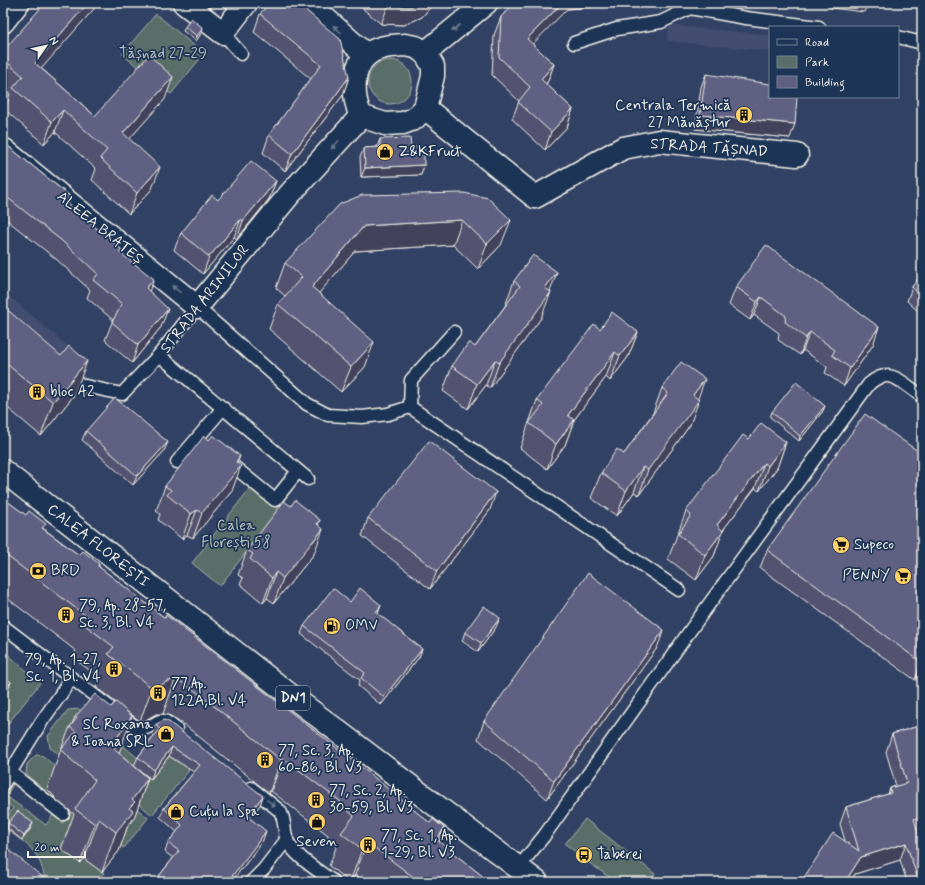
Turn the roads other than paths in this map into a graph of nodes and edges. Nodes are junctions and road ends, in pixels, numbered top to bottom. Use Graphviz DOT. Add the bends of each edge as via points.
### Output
graph roads {
  1 [pos="18,3"];
  2 [pos="184,3"];
  3 [pos="246,3"];
  4 [pos="308,3"];
  5 [pos="486,3"];
  6 [pos="690,5"];
  7 [pos="3,22"];
  8 [pos="811,26"];
  9 [pos="223,33"];
  10 [pos="899,37"];
  11 [pos="574,43"];
  12 [pos="922,43"];
  13 [pos="425,53"];
  14 [pos="241,54"];
  15 [pos="366,55"];
  16 [pos="425,108"];
  17 [pos="361,116"];
  18 [pos="3,149"];
  19 [pos="797,155"];
  20 [pos="197,307"];
  21 [pos="454,332"];
  22 [pos="159,355"];
  23 [pos="57,365"];
  24 [pos="920,395"];
  25 [pos="410,407"];
  26 [pos="223,408"];
  27 [pos="198,437"];
  28 [pos="177,462"];
  29 [pos="3,471"];
  30 [pos="298,471"];
  31 [pos="308,479"];
  32 [pos="679,590"];
  33 [pos="3,626"];
  34 [pos="71,678"];
  35 [pos="187,738"];
  36 [pos="11,773"];
  37 [pos="239,779"];
  38 [pos="3,784"];
  39 [pos="63,814"];
  40 [pos="287,839"];
  41 [pos="518,868"];
  42 [pos="251,882"];
  43 [pos="334,882"];
  44 [pos="537,882"];
  1 -- 7 [label="street"];
  2 -- 9 [label="street"];
  3 -- 9 [label="street"];
  15 -- 4 [label="street, one-way"];
  5 -- 13 [label="street, one-way"];
  6 -- 8 [label="lane" via="746,18"];
  6 -- 11 [label="lane" via="661,22 617,28"];
  9 -- 14 [label="lane"];
  10 -- 12 [label="lane"];
  13 -- 15 [label="street" via="416,47 406,45 388,46"];
  13 -- 16 [label="street" via="433,66 433,76"];
  15 -- 17 [label="street" via="358,66 354,80 355,97"];
  16 -- 17 [label="street" via="414,119 403,123 385,124"];
  16 -- 19 [label="street, STRADA TĂȘNAD" via="535,197 623,148 639,144 659,141"];
  17 -- 20 [label="street, STRADA ARINILOR, one-way" via="289,195"];
  20 -- 18 [label="street, ALEEA BRATEȘ, one-way"];
  20 -- 22 [label="lane, STRADA ARINILOR"];
  20 -- 25 [label="lane" via="307,404 328,415 362,417 388,414"];
  21 -- 25 [label="lane" via="410,380"];
  22 -- 23 [label="lane" via="122,394 81,385"];
  22 -- 26 [label="lane, STRADA ARINILOR"];
  24 -- 41 [label="lane" via="896,378 883,375 869,384 544,836"];
  25 -- 32 [label="lane"];
  26 -- 27 [label="lane"];
  26 -- 30 [label="lane, STRADA ARINILOR"];
  27 -- 28 [label="lane"];
  27 -- 30 [label="lane" via="275,500"];
  29 -- 41 [label="street, CALEA FLOREȘTI / DN1" via="307,708"];
  30 -- 31 [label="lane, STRADA ARINILOR"];
  33 -- 34 [label="lane"];
  34 -- 35 [label="lane" via="137,728 142,730 164,721"];
  34 -- 36 [label="lane"];
  36 -- 38 [label="lane"];
  36 -- 39 [label="lane"];
  37 -- 40 [label="lane, one-way" via="280,811"];
  40 -- 42 [label="lane"];
  40 -- 43 [label="lane" via="298,854"];
  41 -- 44 [label="street, CALEA FLOREȘTI / DN1"];
}
